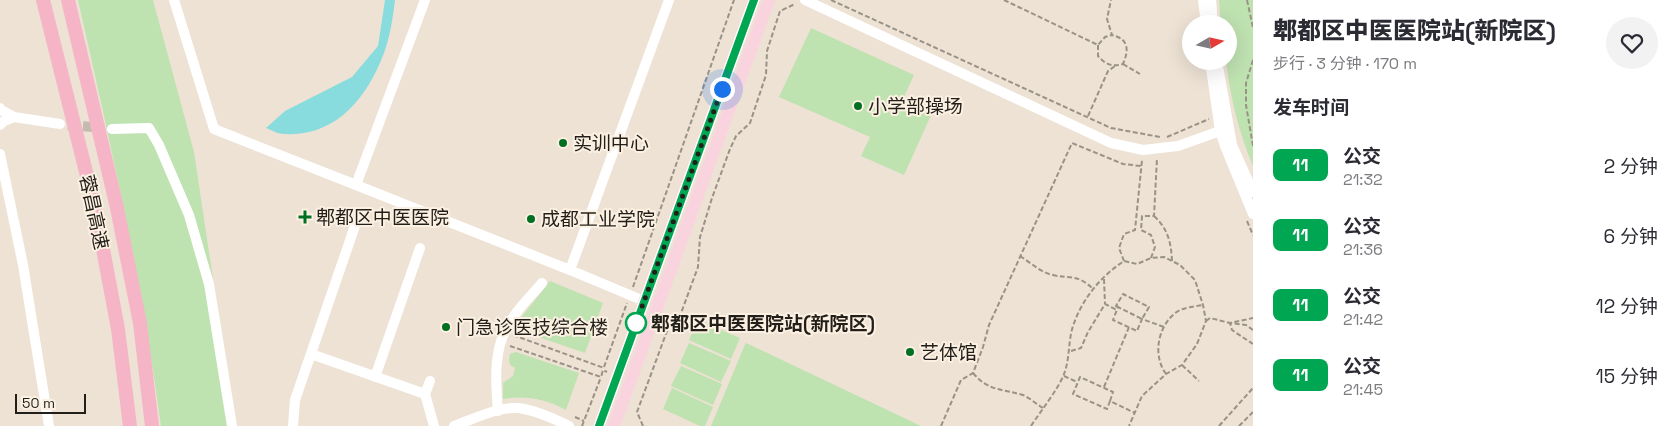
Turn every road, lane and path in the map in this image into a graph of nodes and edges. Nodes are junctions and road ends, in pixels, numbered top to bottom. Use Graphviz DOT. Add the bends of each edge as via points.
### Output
graph roads {
  1 [pos="43,0"];
  2 [pos="68,0"];
  3 [pos="174,0"];
  4 [pos="425,0"];
  5 [pos="669,0"];
  6 [pos="734,0"];
  7 [pos="754,0"];
  8 [pos="769,0"];
  9 [pos="831,0"];
  10 [pos="1004,0"];
  11 [pos="1111,0"];
  12 [pos="1203,0"];
  13 [pos="1211,0"];
  14 [pos="1247,0"];
  15 [pos="801,2"];
  16 [pos="1205,15"];
  17 [pos="1212,15"];
  18 [pos="1253,28"];
  19 [pos="1112,35"];
  20 [pos="1098,45"];
  21 [pos="1253,60"];
  22 [pos="1123,64"];
  23 [pos="1115,66"];
  24 [pos="1211,70"];
  25 [pos="1219,70"];
  26 [pos="1140,74"];
  27 [pos="0,108"];
  28 [pos="14,117"];
  29 [pos="1088,117"];
  30 [pos="1211,118"];
  31 [pos="60,124"];
  32 [pos="0,125"];
  33 [pos="112,129"];
  34 [pos="1220,131"];
  35 [pos="1253,146"];
  36 [pos="0,154"];
  37 [pos="1142,158"];
  38 [pos="1150,158"];
  39 [pos="1141,166"];
  40 [pos="356,185"];
  41 [pos="1253,192"];
  42 [pos="1253,214"];
  43 [pos="1154,216"];
  44 [pos="357,220"];
  45 [pos="420,248"];
  46 [pos="1020,256"];
  47 [pos="1151,258"];
  48 [pos="1124,261"];
  49 [pos="1172,261"];
  50 [pos="570,270"];
  51 [pos="1104,278"];
  52 [pos="542,284"];
  53 [pos="1093,289"];
  54 [pos="630,295"];
  55 [pos="644,301"];
  56 [pos="1105,304"];
  57 [pos="1203,305"];
  58 [pos="1118,308"];
  59 [pos="1253,318"];
  60 [pos="1142,319"];
  61 [pos="1206,321"];
  62 [pos="1230,323"];
  63 [pos="1129,327"];
  64 [pos="1164,327"];
  65 [pos="1253,330"];
  66 [pos="505,332"];
  67 [pos="501,343"];
  68 [pos="1253,344"];
  69 [pos="1070,352"];
  70 [pos="311,354"];
  71 [pos="1182,365"];
  72 [pos="604,369"];
  73 [pos="973,373"];
  74 [pos="1166,374"];
  75 [pos="617,375"];
  76 [pos="1064,376"];
  77 [pos="375,377"];
  78 [pos="601,377"];
  79 [pos="430,381"];
  80 [pos="1199,381"];
  81 [pos="1077,382"];
  82 [pos="1104,388"];
  83 [pos="1253,388"];
  84 [pos="425,394"];
  85 [pos="1110,401"];
  86 [pos="1043,408"];
  87 [pos="498,410"];
  88 [pos="1135,412"];
  89 [pos="1253,412"];
  90 [pos="49,426"];
  91 [pos="130,426"];
  92 [pos="152,426"];
  93 [pos="232,426"];
  94 [pos="293,426"];
  95 [pos="434,426"];
  96 [pos="454,426"];
  97 [pos="569,426"];
  98 [pos="582,426"];
  99 [pos="599,426"];
  100 [pos="614,426"];
  101 [pos="643,426"];
  102 [pos="941,426"];
  103 [pos="1031,426"];
  104 [pos="1129,426"];
  105 [pos="1219,426"];
  106 [pos="1239,426"];
  1 -- 91 [label="highway, 蓉昌高速" via="96,212 118,329"];
  2 -- 92 [label="highway, 蓉昌高速" via="117,208 140,323"];
  3 -- 40 [label="street" via="214,129"];
  4 -- 40 [label="street"];
  5 -- 50 [label="street"];
  6 -- 54 [label="path"];
  7 -- 55 [label="main road"];
  8 -- 100 [label="main road"];
  9 -- 29 [label="path"];
  10 -- 20 [label="path"];
  11 -- 19 [label="path" via="1107,18"];
  12 -- 16 [label="street"];
  13 -- 17 [label="street"];
  14 -- 18 [label="path"];
  15 -- 34 [label="street" via="1111,142 1143,150 1178,146"];
  15 -- 101 [label="path" via="780,11 767,50 766,75 750,123 736,136 700,237 698,267 680,316 670,323 637,412"];
  19 -- 20 [label="path"];
  19 -- 22 [label="path" via="1120,37 1126,44"];
  20 -- 23 [label="path" via="1098,56 1104,63"];
  21 -- 35 [label="path" via="1246,83"];
  22 -- 23 [label="path"];
  22 -- 26 [label="path"];
  23 -- 29 [label="path" via="1108,71"];
  24 -- 34 [label="street"];
  25 -- 41 [label="street" via="1232,145"];
  27 -- 28 [label="street"];
  28 -- 31 [label="street"];
  28 -- 32 [label="street"];
  29 -- 30 [label="path" via="1111,128 1164,138"];
  33 -- 93 [label="street" via="148,128 159,145 189,215 210,284"];
  34 -- 42 [label="street"];
  36 -- 90 [label="street" via="23,265"];
  37 -- 39 [label="path"];
  38 -- 43 [label="path" via="1157,158"];
  39 -- 46 [label="path" via="1123,164 1072,143"];
  39 -- 48 [label="path" via="1135,230 1124,234 1119,248"];
  40 -- 50 [label="street"];
  43 -- 47 [label="path" via="1142,216 1141,230 1152,234 1155,247"];
  43 -- 49 [label="path" via="1169,234"];
  44 -- 70 [label="street"];
  45 -- 77 [label="street"];
  46 -- 53 [label="path" via="1037,268 1053,275 1073,276"];
  46 -- 73 [label="path" via="989,325"];
  47 -- 48 [label="path" via="1137,264"];
  47 -- 49 [label="path" via="1164,257"];
  48 -- 51 [label="path"];
  49 -- 57 [label="path" via="1195,280"];
  50 -- 54 [label="street"];
  51 -- 53 [label="path"];
  51 -- 56 [label="path"];
  52 -- 66 [label="street" via="513,317"];
  53 -- 69 [label="path" via="1073,326"];
  54 -- 55 [label="street"];
  54 -- 72 [label="path"];
  55 -- 75 [label="main road"];
  56 -- 58 [label="path"];
  56 -- 69 [label="path" via="1081,348"];
  57 -- 61 [label="path"];
  57 -- 64 [label="path" via="1173,314"];
  58 -- 60 [label="path"];
  58 -- 60 [label="path" via="1116,306 1123,294 1148,307"];
  58 -- 63 [label="path" via="1113,320"];
  59 -- 62 [label="path"];
  60 -- 63 [label="path" via="1138,331"];
  60 -- 64 [label="path"];
  61 -- 62 [label="path" via="1210,318"];
  61 -- 71 [label="path" via="1197,344"];
  62 -- 65 [label="path" via="1246,325"];
  62 -- 68 [label="path" via="1232,330"];
  63 -- 82 [label="path"];
  64 -- 74 [label="path" via="1157,345 1160,365"];
  66 -- 67 [label="street"];
  66 -- 67 [label="path" via="489,332"];
  66 -- 72 [label="path"];
  67 -- 78 [label="path"];
  67 -- 87 [label="street" via="496,378"];
  69 -- 76 [label="path"];
  70 -- 77 [label="street"];
  70 -- 94 [label="street" via="295,400"];
  71 -- 74 [label="path"];
  71 -- 80 [label="path"];
  72 -- 75 [label="path"];
  72 -- 78 [label="path"];
  73 -- 86 [label="path" via="981,382 1024,396"];
  73 -- 102 [label="path" via="961,380"];
  74 -- 88 [label="path" via="1142,396"];
  75 -- 99 [label="main road"];
  76 -- 81 [label="path"];
  76 -- 86 [label="path"];
  77 -- 84 [label="street"];
  78 -- 98 [label="path"];
  79 -- 84 [label="street"];
  81 -- 82 [label="path" via="1080,377"];
  81 -- 85 [label="path" via="1073,394 1107,409"];
  82 -- 85 [label="path" via="1113,392"];
  83 -- 105 [label="path"];
  84 -- 95 [label="street"];
  85 -- 88 [label="path"];
  86 -- 103 [label="path"];
  87 -- 96 [label="street"];
  87 -- 97 [label="street" via="517,408"];
  88 -- 104 [label="path"];
  89 -- 106 [label="path"];
}
